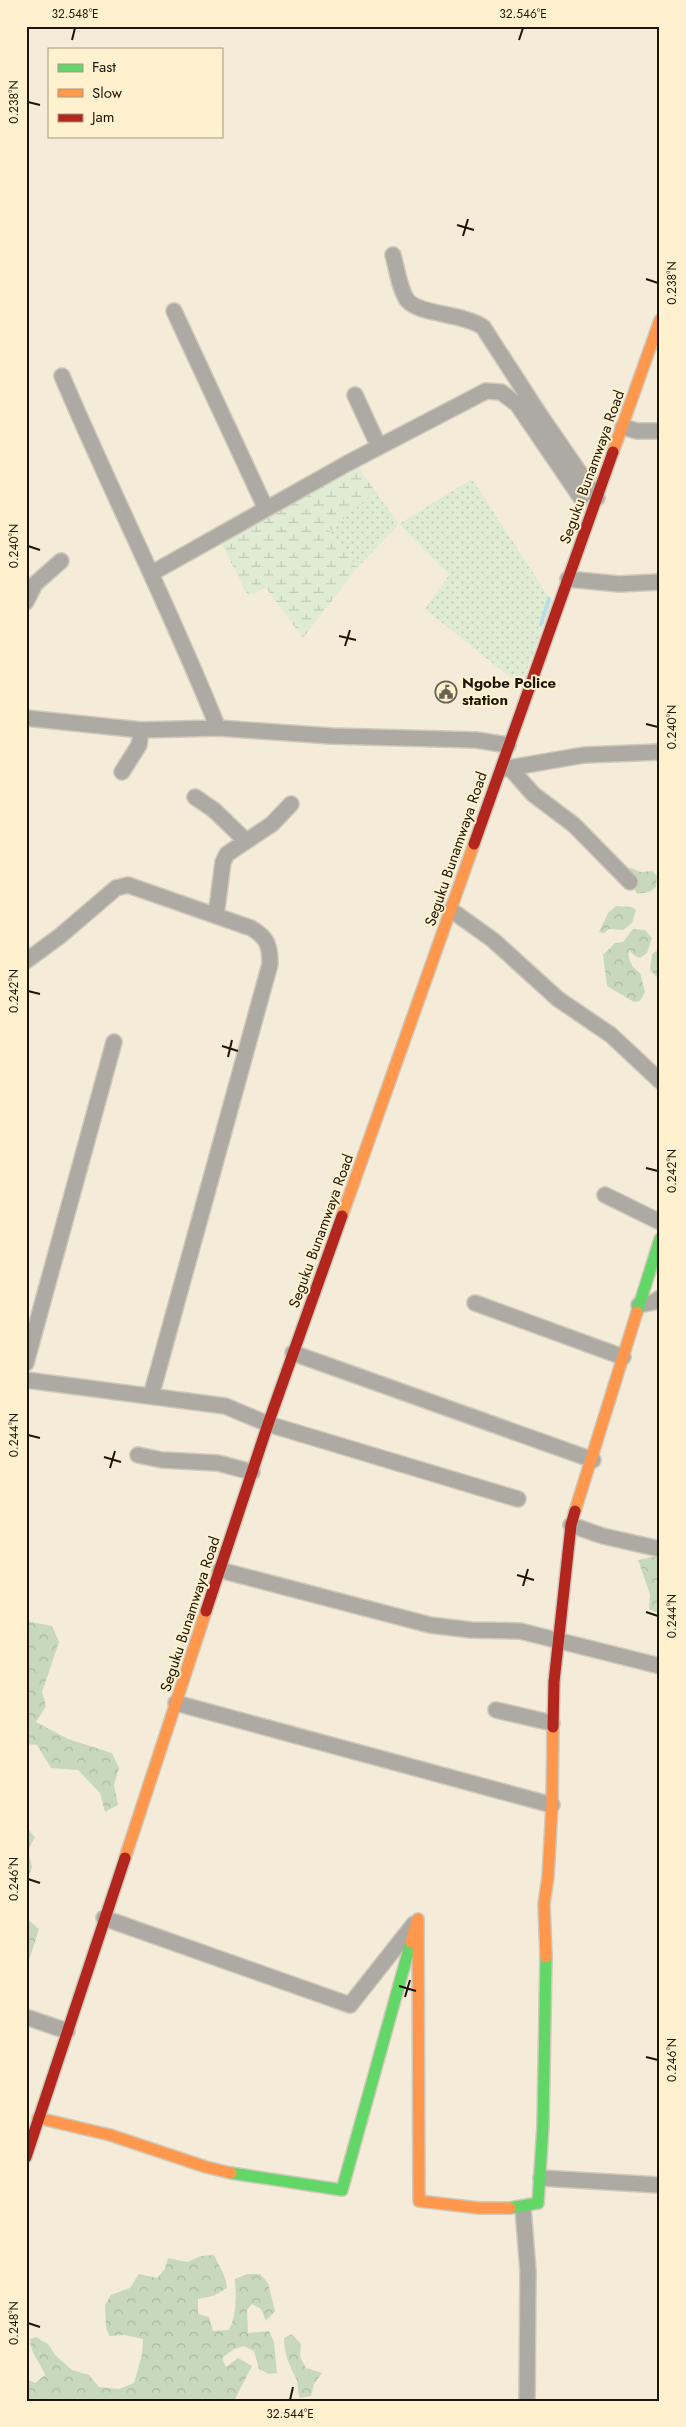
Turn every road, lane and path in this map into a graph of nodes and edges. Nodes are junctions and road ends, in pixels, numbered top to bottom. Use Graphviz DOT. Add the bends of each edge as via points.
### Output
graph roads {
  1 [pos="393,255"];
  2 [pos="174,311"];
  3 [pos="660,320"];
  4 [pos="62,376"];
  5 [pos="355,396"];
  6 [pos="623,427"];
  7 [pos="660,432"];
  8 [pos="378,447"];
  9 [pos="581,498"];
  10 [pos="597,498"];
  11 [pos="266,509"];
  12 [pos="62,561"];
  13 [pos="152,573"];
  14 [pos="568,579"];
  15 [pos="660,582"];
  16 [pos="26,602"];
  17 [pos="26,718"];
  18 [pos="218,728"];
  19 [pos="141,730"];
  20 [pos="508,745"];
  21 [pos="660,752"];
  22 [pos="505,769"];
  23 [pos="122,772"];
  24 [pos="196,797"];
  25 [pos="291,804"];
  26 [pos="246,841"];
  27 [pos="630,882"];
  28 [pos="451,910"];
  29 [pos="216,916"];
  30 [pos="26,961"];
  31 [pos="114,1042"];
  32 [pos="660,1082"];
  33 [pos="605,1195"];
  34 [pos="660,1222"];
  35 [pos="660,1240"];
  36 [pos="660,1298"];
  37 [pos="476,1303"];
  38 [pos="639,1305"];
  39 [pos="293,1353"];
  40 [pos="623,1358"];
  41 [pos="26,1363"];
  42 [pos="26,1380"];
  43 [pos="151,1396"];
  44 [pos="268,1424"];
  45 [pos="138,1455"];
  46 [pos="593,1460"];
  47 [pos="252,1472"];
  48 [pos="518,1499"];
  49 [pos="571,1525"];
  50 [pos="660,1549"];
  51 [pos="220,1570"];
  52 [pos="559,1641"];
  53 [pos="660,1666"];
  54 [pos="176,1703"];
  55 [pos="496,1710"];
  56 [pos="552,1723"];
  57 [pos="552,1805"];
  58 [pos="104,1918"];
  59 [pos="418,1919"];
  60 [pos="26,2017"];
  61 [pos="67,2031"];
  62 [pos="38,2118"];
  63 [pos="26,2157"];
  64 [pos="541,2178"];
  65 [pos="660,2185"];
  66 [pos="523,2208"];
  67 [pos="532,2399"];
  1 -- 10 [label="street" via="408,301 424,310 473,320 483,327"];
  2 -- 11 [label="street"];
  3 -- 6 [label="street, Seguku Bunamwaya Road"];
  4 -- 13 [label="street"];
  5 -- 8 [label="street"];
  6 -- 7 [label="street"];
  6 -- 10 [label="street, Seguku Bunamwaya Road"];
  8 -- 9 [label="street" via="486,391 501,392 517,404"];
  8 -- 11 [label="street"];
  10 -- 14 [label="street, Seguku Bunamwaya Road"];
  11 -- 13 [label="street"];
  12 -- 16 [label="street" via="35,584"];
  13 -- 18 [label="street"];
  14 -- 15 [label="street" via="619,584"];
  14 -- 20 [label="street, Seguku Bunamwaya Road"];
  17 -- 19 [label="street"];
  18 -- 19 [label="street"];
  18 -- 20 [label="street" via="331,736 476,740"];
  19 -- 23 [label="street" via="139,745"];
  20 -- 22 [label="street, Seguku Bunamwaya Road"];
  21 -- 22 [label="street" via="584,755"];
  22 -- 27 [label="street" via="574,825"];
  22 -- 28 [label="street, Seguku Bunamwaya Road"];
  24 -- 26 [label="street"];
  25 -- 26 [label="street" via="272,824"];
  26 -- 29 [label="street" via="227,854 223,862"];
  28 -- 32 [label="street" via="493,940 558,999 611,1035"];
  28 -- 39 [label="street, Seguku Bunamwaya Road"];
  29 -- 30 [label="street" via="128,885 116,888"];
  29 -- 43 [label="street" via="262,934 270,949 270,964"];
  31 -- 41 [label="street"];
  33 -- 34 [label="street"];
  35 -- 38 [label="street"];
  36 -- 38 [label="street"];
  37 -- 40 [label="street"];
  38 -- 40 [label="street"];
  39 -- 44 [label="street, Seguku Bunamwaya Road"];
  39 -- 46 [label="street"];
  40 -- 46 [label="street"];
  42 -- 43 [label="street"];
  43 -- 44 [label="street" via="225,1406"];
  44 -- 47 [label="street, Seguku Bunamwaya Road"];
  44 -- 48 [label="street"];
  45 -- 47 [label="street" via="162,1460 218,1463"];
  46 -- 49 [label="street"];
  47 -- 51 [label="street, Seguku Bunamwaya Road"];
  49 -- 50 [label="street"];
  49 -- 52 [label="street"];
  51 -- 52 [label="street" via="430,1625 520,1631"];
  51 -- 54 [label="street, Seguku Bunamwaya Road"];
  52 -- 53 [label="street"];
  52 -- 56 [label="street"];
  54 -- 57 [label="street"];
  54 -- 58 [label="street, Seguku Bunamwaya Road"];
  55 -- 56 [label="street"];
  56 -- 57 [label="street"];
  57 -- 64 [label="street" via="544,1904 546,1982"];
  58 -- 59 [label="street" via="350,2005"];
  58 -- 61 [label="street, Seguku Bunamwaya Road"];
  59 -- 62 [label="street" via="342,2190 214,2169 110,2136"];
  59 -- 66 [label="street" via="419,2201"];
  60 -- 61 [label="street"];
  61 -- 62 [label="street, Seguku Bunamwaya Road"];
  62 -- 63 [label="street, Seguku Bunamwaya Road"];
  64 -- 65 [label="street"];
  64 -- 66 [label="street" via="538,2203"];
  66 -- 67 [label="street"];
}
